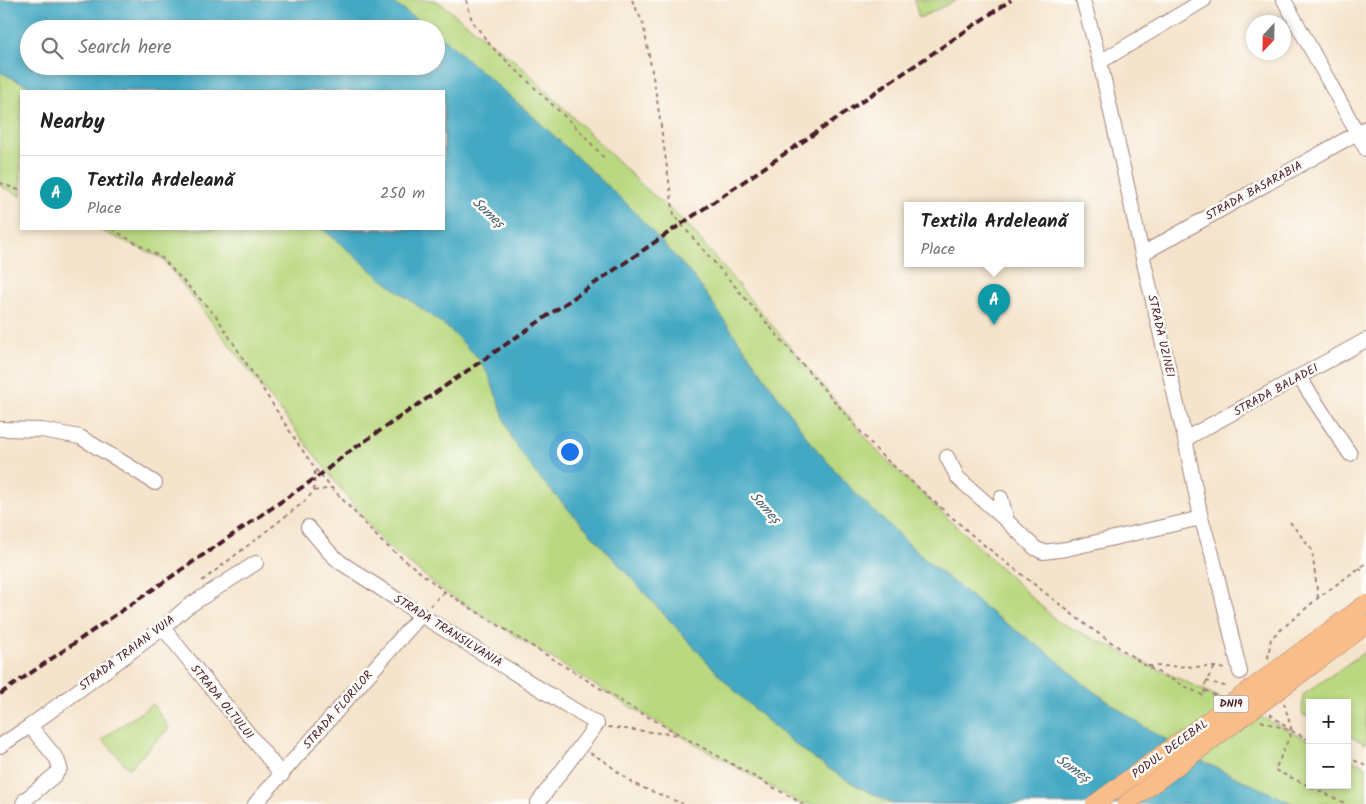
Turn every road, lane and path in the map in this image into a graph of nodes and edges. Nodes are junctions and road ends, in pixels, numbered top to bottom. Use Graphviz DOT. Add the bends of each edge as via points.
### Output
graph roads {
  1 [pos="466,0"];
  2 [pos="632,0"];
  3 [pos="1083,0"];
  4 [pos="1204,0"];
  5 [pos="1284,0"];
  6 [pos="1100,62"];
  7 [pos="1362,131"];
  8 [pos="1366,149"];
  9 [pos="604,158"];
  10 [pos="0,183"];
  11 [pos="20,191"];
  12 [pos="114,230"];
  13 [pos="1142,254"];
  14 [pos="1366,340"];
  15 [pos="1299,377"];
  16 [pos="0,429"];
  17 [pos="1185,439"];
  18 [pos="1350,454"];
  19 [pos="947,457"];
  20 [pos="315,468"];
  21 [pos="155,483"];
  22 [pos="332,488"];
  23 [pos="314,491"];
  24 [pos="1002,498"];
  25 [pos="1201,518"];
  26 [pos="1007,521"];
  27 [pos="1290,522"];
  28 [pos="308,527"];
  29 [pos="256,563"];
  30 [pos="1366,563"];
  31 [pos="1358,568"];
  32 [pos="1366,572"];
  33 [pos="199,584"];
  34 [pos="445,592"];
  35 [pos="1318,598"];
  36 [pos="1366,604"];
  37 [pos="421,615"];
  38 [pos="1366,624"];
  39 [pos="163,628"];
  40 [pos="1274,662"];
  41 [pos="1146,666"];
  42 [pos="1215,667"];
  43 [pos="1240,672"];
  44 [pos="1206,681"];
  45 [pos="1231,688"];
  46 [pos="1205,690"];
  47 [pos="1218,697"];
  48 [pos="1259,713"];
  49 [pos="599,725"];
  50 [pos="30,726"];
  51 [pos="1292,731"];
  52 [pos="680,735"];
  53 [pos="1306,738"];
  54 [pos="0,746"];
  55 [pos="580,747"];
  56 [pos="1351,759"];
  57 [pos="1366,766"];
  58 [pos="282,775"];
  59 [pos="23,804"];
  60 [pos="255,804"];
  61 [pos="537,804"];
  62 [pos="683,804"];
  63 [pos="803,804"];
  64 [pos="1095,804"];
  65 [pos="1126,804"];
  66 [pos="1347,804"];
  1 -- 9 [label="path" via="472,21 492,47"];
  2 -- 41 [label="path" via="643,23 674,215 880,454 979,541"];
  3 -- 6 [label="street, STRADA UZINEI"];
  4 -- 6 [label="street"];
  5 -- 7 [label="street"];
  6 -- 13 [label="street, STRADA UZINEI"];
  7 -- 8 [label="street"];
  7 -- 13 [label="street, STRADA BASARABIA"];
  10 -- 11 [label="path"];
  12 -- 20 [label="path" via="162,258 216,316"];
  13 -- 17 [label="street, STRADA UZINEI"];
  14 -- 15 [label="street, STRADA BALADEI"];
  15 -- 17 [label="street, STRADA BALADEI"];
  15 -- 18 [label="street"];
  16 -- 21 [label="street" via="42,430 80,437"];
  17 -- 25 [label="street, STRADA UZINEI"];
  19 -- 26 [label="street" via="958,478"];
  20 -- 22 [label="path"];
  20 -- 23 [label="path"];
  22 -- 23 [label="path"];
  22 -- 34 [label="path" via="382,542"];
  23 -- 33 [label="path"];
  24 -- 26 [label="street"];
  25 -- 26 [label="street" via="1048,552 1035,548"];
  25 -- 43 [label="street, STRADA UZINEI"];
  27 -- 35 [label="path" via="1312,550"];
  28 -- 37 [label="street, STRADA TRANSILVANIA" via="340,562"];
  29 -- 39 [label="street, STRADA TRAIAN VUIA" via="187,607"];
  30 -- 31 [label="path"];
  31 -- 32 [label="path"];
  31 -- 35 [label="path"];
  34 -- 37 [label="path"];
  34 -- 52 [label="path" via="627,706"];
  35 -- 40 [label="path" via="1271,638 1268,657"];
  36 -- 64 [label="main road, PODUL DECEBAL / DN19, bridge"];
  37 -- 49 [label="street, STRADA TRANSILVANIA"];
  37 -- 58 [label="street, STRADA FLORILOR"];
  38 -- 48 [label="main road, PODUL DECEBAL / DN19, bridge"];
  39 -- 50 [label="street, STRADA TRAIAN VUIA"];
  39 -- 58 [label="street, STRADA OLTULUI"];
  41 -- 42 [label="path"];
  41 -- 46 [label="path" via="1204,696"];
  42 -- 43 [label="path"];
  42 -- 44 [label="path"];
  44 -- 45 [label="path"];
  44 -- 46 [label="path"];
  46 -- 47 [label="path"];
  48 -- 51 [label="path"];
  48 -- 51 [label="path"];
  48 -- 65 [label="main road, PODUL DECEBAL / DN19, bridge"];
  49 -- 52 [label="path"];
  49 -- 55 [label="street"];
  50 -- 54 [label="street, STRADA TRAIAN VUIA"];
  50 -- 59 [label="street" via="57,759 60,768"];
  51 -- 53 [label="path"];
  51 -- 66 [label="path" via="1275,770"];
  52 -- 63 [label="path"];
  55 -- 61 [label="street"];
  55 -- 62 [label="path" via="634,784"];
  56 -- 57 [label="path"];
  58 -- 60 [label="street, STRADA FLORILOR"];
}
